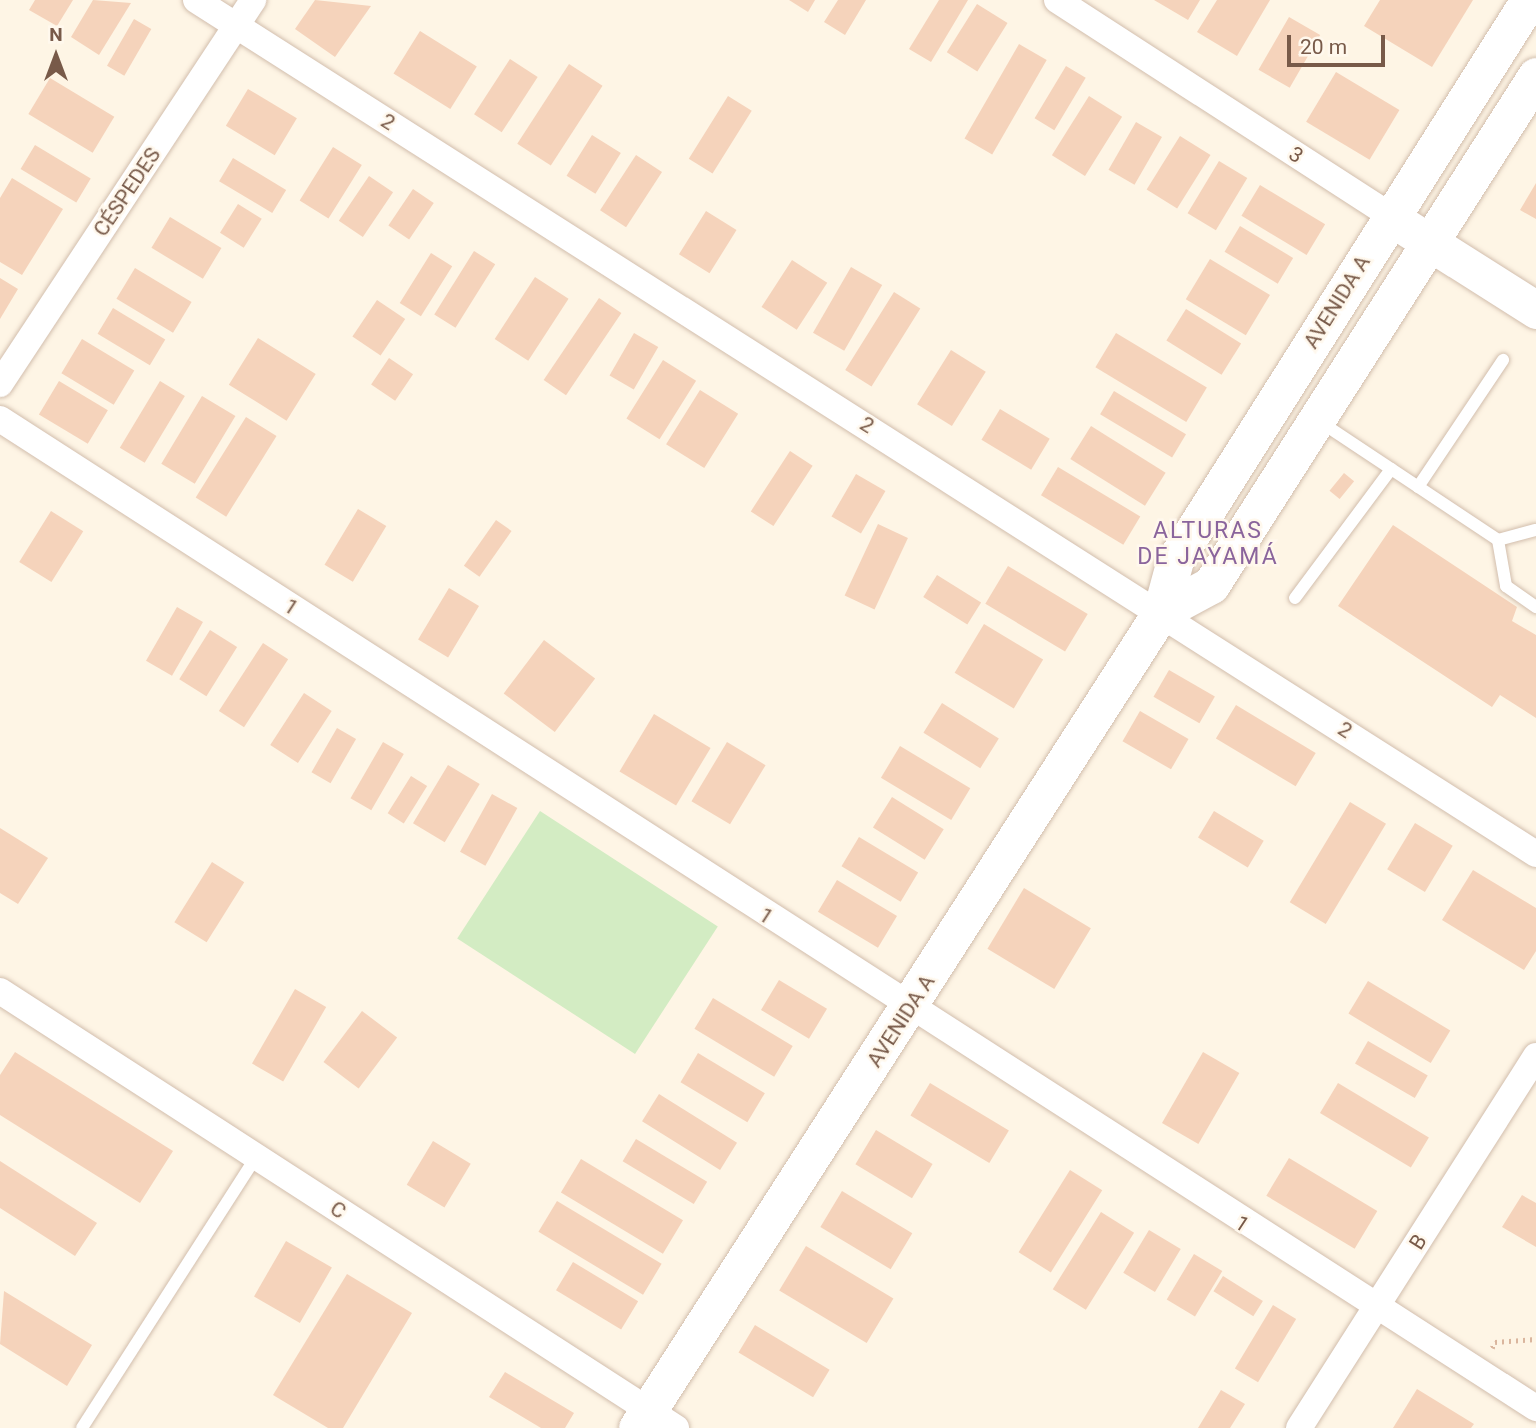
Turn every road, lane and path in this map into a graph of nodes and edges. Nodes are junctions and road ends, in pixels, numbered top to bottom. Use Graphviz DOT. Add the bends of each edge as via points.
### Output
graph roads {
  1 [pos="196,0"];
  2 [pos="253,0"];
  3 [pos="1057,0"];
  4 [pos="1529,0"];
  5 [pos="237,26"];
  6 [pos="1536,76"];
  7 [pos="1391,216"];
  8 [pos="1427,243"];
  9 [pos="1536,310"];
  10 [pos="1503,360"];
  11 [pos="0,384"];
  12 [pos="1279,394"];
  13 [pos="0,419"];
  14 [pos="1316,419"];
  15 [pos="1391,469"];
  16 [pos="1418,487"];
  17 [pos="1536,530"];
  18 [pos="1498,540"];
  19 [pos="1295,598"];
  20 [pos="1536,607"];
  21 [pos="1161,612"];
  22 [pos="1536,854"];
  23 [pos="0,991"];
  24 [pos="909,1009"];
  25 [pos="1536,1056"];
  26 [pos="256,1157"];
  27 [pos="1374,1310"];
  28 [pos="1536,1408"];
  29 [pos="654,1422"];
  30 [pos="82,1428"];
  31 [pos="1299,1428"];
  1 -- 5 [label="street, 2"];
  2 -- 5 [label="street, CÉSPEDES"];
  3 -- 7 [label="street, 3"];
  4 -- 7 [label="main road, AVENIDA A"];
  5 -- 11 [label="street, CÉSPEDES"];
  5 -- 21 [label="street, 2"];
  6 -- 8 [label="main road, AVENIDA A"];
  7 -- 8 [label="main road, 3"];
  7 -- 12 [label="main road, AVENIDA A"];
  8 -- 9 [label="main road, 3"];
  8 -- 14 [label="main road, AVENIDA A"];
  10 -- 16 [label="lane"];
  12 -- 14 [label="main road"];
  12 -- 21 [label="main road, AVENIDA A" via="1175,560"];
  13 -- 24 [label="street, 1"];
  14 -- 15 [label="lane"];
  14 -- 21 [label="main road, AVENIDA A" via="1212,585"];
  15 -- 16 [label="lane"];
  15 -- 19 [label="lane"];
  16 -- 18 [label="lane"];
  17 -- 18 [label="lane"];
  18 -- 20 [label="lane" via="1506,586"];
  21 -- 22 [label="street, 2"];
  21 -- 24 [label="main road, AVENIDA A"];
  23 -- 26 [label="street, C"];
  24 -- 27 [label="street, 1"];
  24 -- 29 [label="main road, AVENIDA A"];
  25 -- 27 [label="street, B"];
  26 -- 29 [label="street, C"];
  26 -- 30 [label="lane"];
  27 -- 28 [label="street, 1"];
  27 -- 31 [label="street, B"];
}
